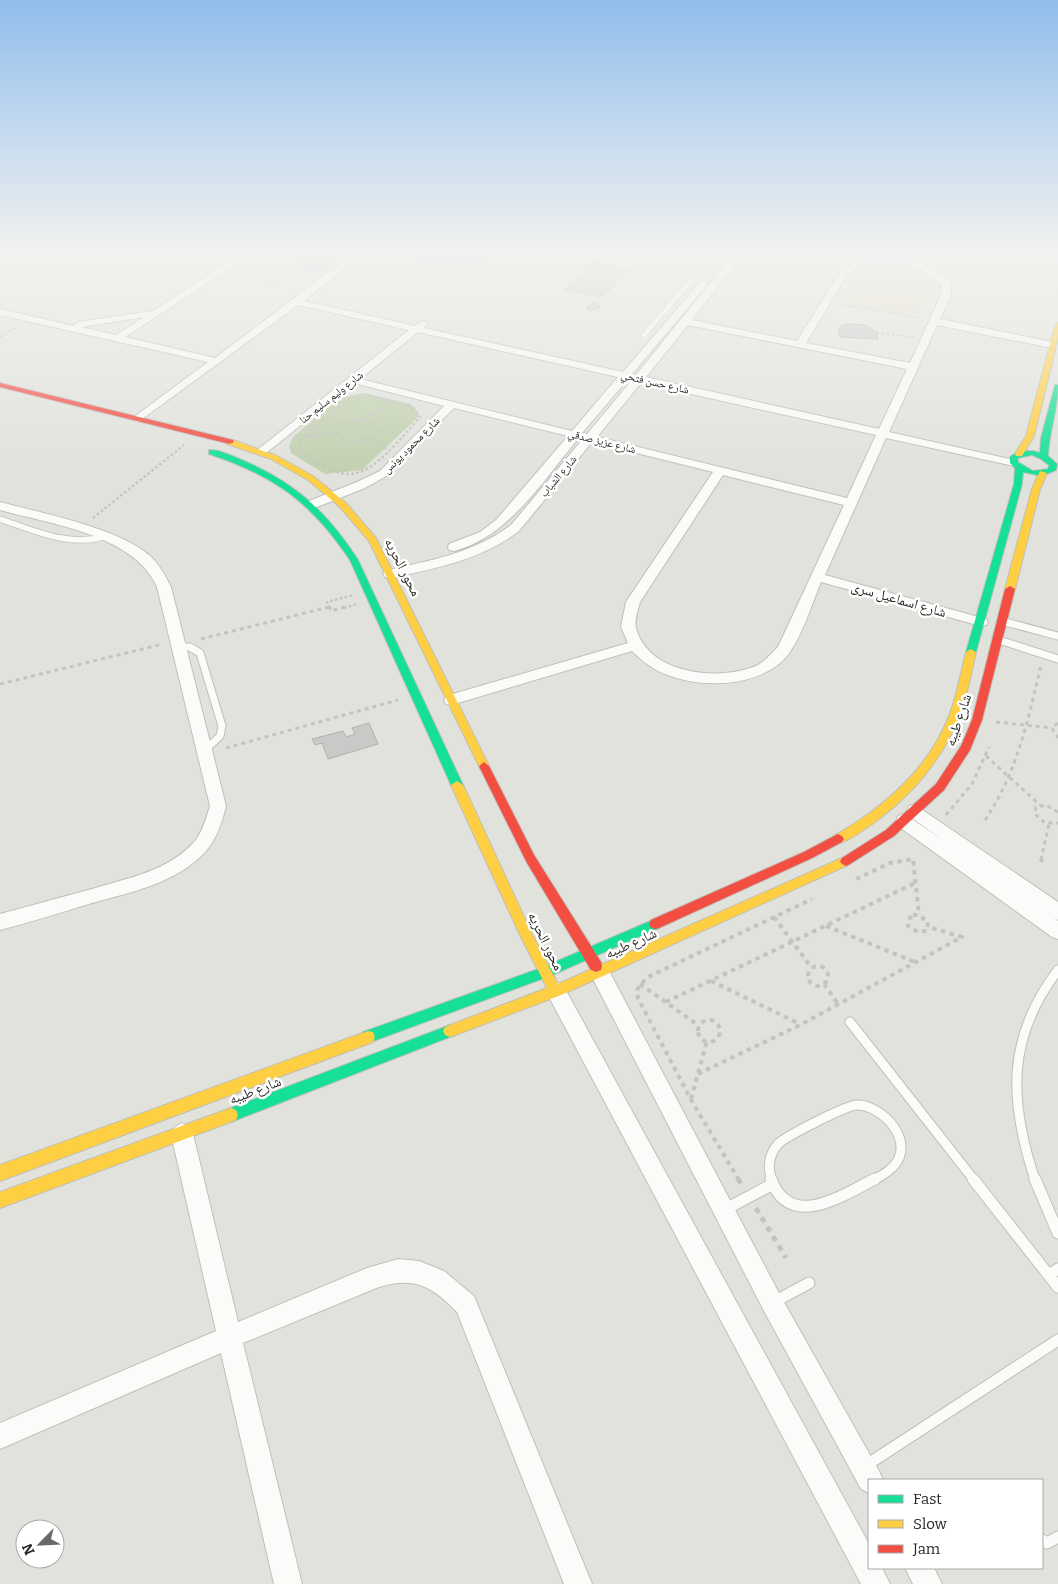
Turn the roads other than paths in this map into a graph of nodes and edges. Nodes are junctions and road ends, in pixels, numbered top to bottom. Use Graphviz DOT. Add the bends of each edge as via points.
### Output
graph roads {
  1 [pos="55,324"];
  2 [pos="81,324"];
  3 [pos="140,324"];
  4 [pos="268,324"];
  5 [pos="273,324"];
  6 [pos="411,324"];
  7 [pos="654,324"];
  8 [pos="674,324"];
  9 [pos="684,324"];
  10 [pos="696,324"];
  11 [pos="812,324"];
  12 [pos="933,324"];
  13 [pos="948,324"];
  14 [pos="1058,325"];
  15 [pos="65,326"];
  16 [pos="420,326"];
  17 [pos="644,335"];
  18 [pos="118,338"];
  19 [pos="800,344"];
  20 [pos="1052,345"];
  21 [pos="216,361"];
  22 [pos="913,368"];
  23 [pos="635,374"];
  24 [pos="353,380"];
  25 [pos="0,385"];
  26 [pos="1058,387"];
  27 [pos="452,404"];
  28 [pos="138,419"];
  29 [pos="152,422"];
  30 [pos="884,430"];
  31 [pos="575,434"];
  32 [pos="589,438"];
  33 [pos="184,445"];
  34 [pos="262,451"];
  35 [pos="1017,460"];
  36 [pos="1050,467"];
  37 [pos="720,470"];
  38 [pos="336,495"];
  39 [pos="851,503"];
  40 [pos="313,504"];
  41 [pos="0,506"];
  42 [pos="0,519"];
  43 [pos="103,537"];
  44 [pos="388,569"];
  45 [pos="817,577"];
  46 [pos="1002,620"];
  47 [pos="981,622"];
  48 [pos="1058,636"];
  49 [pos="997,640"];
  50 [pos="179,644"];
  51 [pos="636,645"];
  52 [pos="1058,659"];
  53 [pos="451,700"];
  54 [pos="206,751"];
  55 [pos="910,816"];
  56 [pos="1058,912"];
  57 [pos="0,922"];
  58 [pos="1058,931"];
  59 [pos="595,964"];
  60 [pos="1058,970"];
  61 [pos="550,982"];
  62 [pos="850,1022"];
  63 [pos="182,1134"];
  64 [pos="0,1173"];
  65 [pos="773,1184"];
  66 [pos="0,1200"];
  67 [pos="723,1210"];
  68 [pos="1058,1233"];
  69 [pos="1054,1272"];
  70 [pos="809,1283"];
  71 [pos="1058,1287"];
  72 [pos="772,1303"];
  73 [pos="230,1336"];
  74 [pos="1058,1340"];
  75 [pos="0,1436"];
  76 [pos="867,1474"];
  77 [pos="1058,1537"];
  78 [pos="1043,1541"];
  79 [pos="920,1569"];
  80 [pos="288,1584"];
  81 [pos="578,1584"];
  82 [pos="876,1584"];
  83 [pos="928,1584"];
  1 -- 15 [label="street"];
  2 -- 15 [label="street"];
  3 -- 18 [label="street"];
  4 -- 21 [label="street"];
  5 -- 29 [label="street"];
  6 -- 16 [label="street, شارع حسن فتحي"];
  7 -- 17 [label="lane"];
  8 -- 23 [label="street, شارع الشباب"];
  9 -- 23 [label="street, شارع الشباب"];
  10 -- 19 [label="street"];
  11 -- 19 [label="street"];
  12 -- 22 [label="street"];
  13 -- 20 [label="street"];
  14 -- 20 [label="main road, شارع طيبه"];
  15 -- 18 [label="street"];
  16 -- 23 [label="street, شارع حسن فتحي"];
  16 -- 24 [label="street, شارع وليم سليم حنا"];
  18 -- 21 [label="street"];
  19 -- 22 [label="street"];
  20 -- 35 [label="main road, شارع طيبه" via="1030,436"];
  21 -- 28 [label="street"];
  22 -- 30 [label="street"];
  23 -- 30 [label="street, شارع حسن فتحي"];
  23 -- 31 [label="street, شارع الشباب"];
  23 -- 32 [label="street, شارع الشباب"];
  24 -- 27 [label="street, شارع عزيز صدقي"];
  24 -- 34 [label="street, شارع وليم سليم حنا"];
  25 -- 28 [label="main road, محور الحريه"];
  26 -- 36 [label="main road, شارع طيبه" via="1045,438"];
  27 -- 31 [label="street, شارع عزيز صدقي"];
  27 -- 38 [label="street, شارع محمود يونس" via="378,476"];
  28 -- 29 [label="main road, محور الحريه"];
  29 -- 34 [label="main road, محور الحريه"];
  30 -- 35 [label="street, شارع حسن فتحي"];
  30 -- 39 [label="street"];
  31 -- 32 [label="street, شارع عزيز صدقي"];
  31 -- 44 [label="street, شارع الشباب" via="493,530 462,545"];
  32 -- 37 [label="street, شارع عزيز صدقي"];
  32 -- 44 [label="street, شارع الشباب" via="522,520 496,543 470,554"];
  33 -- 40 [label="main road, محور الحريه" via="222,454 262,470"];
  34 -- 38 [label="main road, محور الحريه" via="304,471"];
  35 -- 36 [label="main road" via="1031,473"];
  35 -- 36 [label="main road" via="1033,453"];
  35 -- 47 [label="main road, شارع طيبه" via="1018,484"];
  36 -- 46 [label="main road, شارع طيبه" via="1036,488"];
  37 -- 39 [label="street, شارع عزيز صدقي"];
  37 -- 51 [label="street" via="633,602 627,622"];
  38 -- 40 [label="street, شارع محمود يونس"];
  38 -- 44 [label="main road, محور الحريه" via="365,529"];
  39 -- 45 [label="street"];
  40 -- 61 [label="main road, محور الحريه" via="340,536 370,596"];
  41 -- 43 [label="street"];
  42 -- 43 [label="lane" via="75,541 89,542"];
  43 -- 50 [label="street" via="132,549 152,566 164,587"];
  44 -- 53 [label="main road, محور الحريه"];
  45 -- 47 [label="street, شارع اسماعيل سرى"];
  45 -- 51 [label="street" via="784,650 757,672 728,679 696,678 654,662"];
  46 -- 48 [label="lane"];
  46 -- 49 [label="main road, شارع طيبه"];
  47 -- 59 [label="main road, شارع طيبه" via="956,713 946,737 922,774 888,808 826,846"];
  49 -- 52 [label="lane"];
  49 -- 55 [label="main road, شارع طيبه" via="977,720 966,747 940,787"];
  50 -- 54 [label="street"];
  50 -- 54 [label="lane" via="200,653 222,726 220,736"];
  51 -- 53 [label="street"];
  53 -- 59 [label="main road, محور الحريه" via="530,858"];
  54 -- 57 [label="street" via="218,800 216,822 208,836 186,859 163,874 142,882"];
  55 -- 56 [label="street"];
  55 -- 58 [label="street"];
  55 -- 59 [label="main road, شارع طيبه" via="875,844 840,864"];
  59 -- 61 [label="main road, شارع طيبه"];
  59 -- 61 [label="main road, شارع طيبه"];
  59 -- 67 [label="street"];
  60 -- 68 [label="lane" via="1038,997 1024,1029 1017,1067 1018,1109 1027,1156 1044,1206"];
  61 -- 63 [label="main road, شارع طيبه"];
  61 -- 64 [label="main road, شارع طيبه"];
  61 -- 82 [label="street"];
  62 -- 69 [label="lane"];
  63 -- 66 [label="main road, شارع طيبه"];
  63 -- 73 [label="street"];
  65 -- 65 [label="lane" via="794,1205 821,1206 897,1163 900,1148 897,1132 887,1118 872,1108 856,1105 842,1109 779,1143 772,1150 768,1161"];
  65 -- 67 [label="lane"];
  67 -- 72 [label="street"];
  69 -- 71 [label="lane"];
  70 -- 72 [label="lane"];
  72 -- 76 [label="street"];
  73 -- 75 [label="street"];
  73 -- 80 [label="street"];
  73 -- 81 [label="street" via="396,1271 422,1273 447,1284 466,1304 479,1331"];
  74 -- 76 [label="lane"];
  77 -- 78 [label="lane" via="1047,1543"];
  79 -- 83 [label="street"];
}
